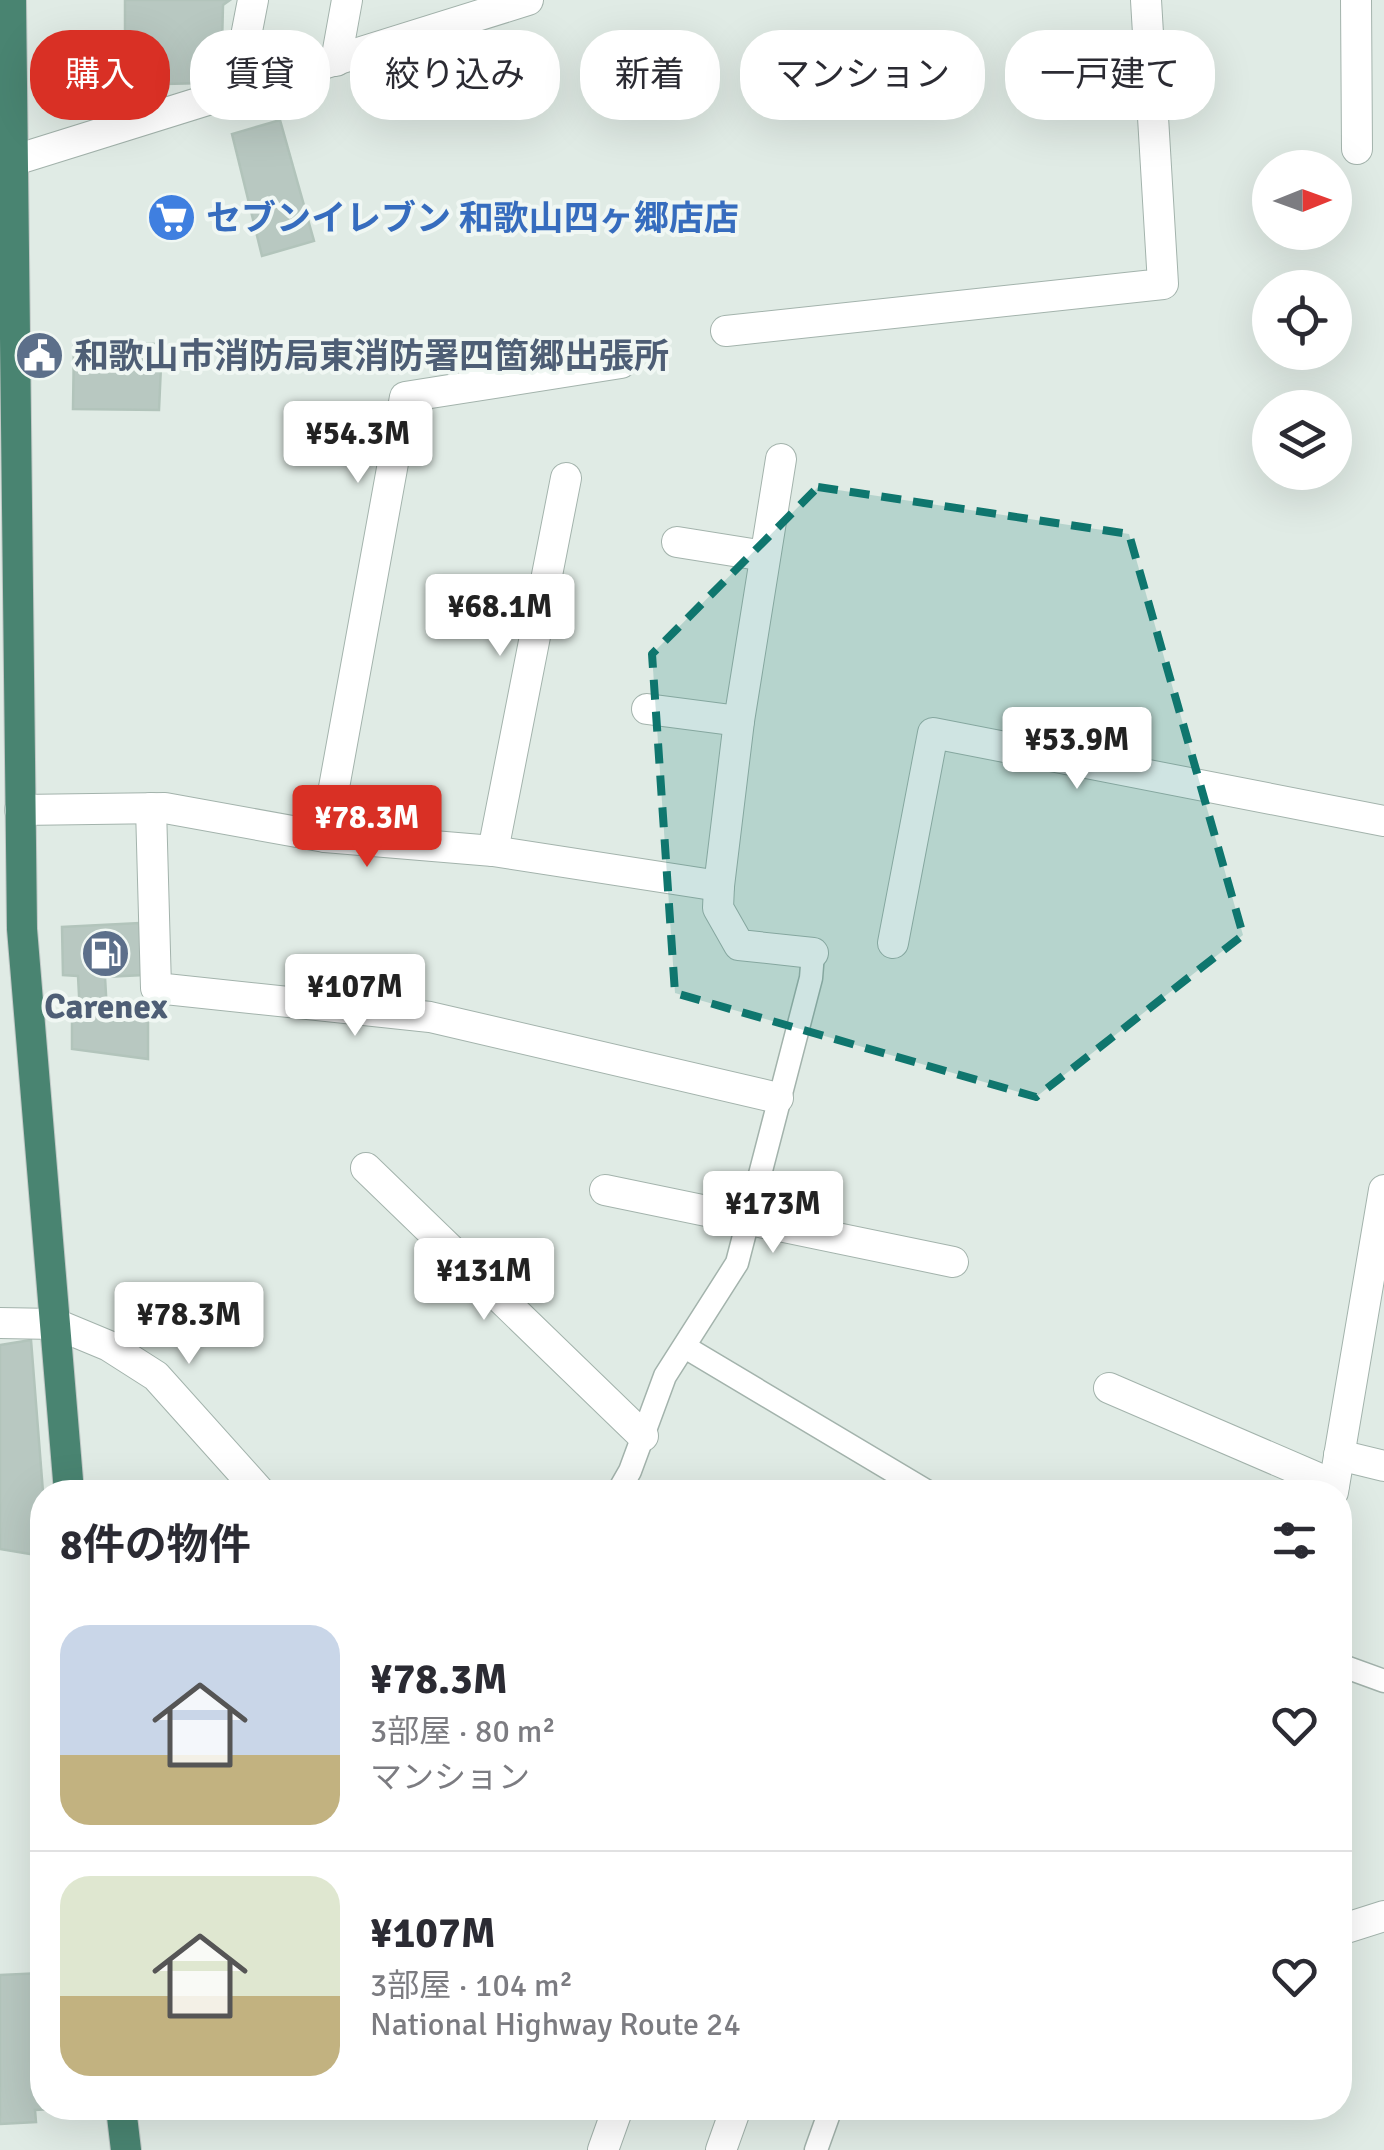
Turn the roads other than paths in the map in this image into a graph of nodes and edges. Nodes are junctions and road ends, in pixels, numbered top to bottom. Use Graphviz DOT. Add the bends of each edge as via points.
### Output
graph roads {
  1 [pos="11,0"];
  2 [pos="253,0"];
  3 [pos="347,0"];
  4 [pos="528,0"];
  5 [pos="1146,0"];
  6 [pos="1356,0"];
  7 [pos="247,30"];
  8 [pos="336,61"];
  9 [pos="330,63"];
  10 [pos="190,105"];
  11 [pos="1357,150"];
  12 [pos="6,160"];
  13 [pos="726,331"];
  14 [pos="7,347"];
  15 [pos="621,363"];
  16 [pos="780,459"];
  17 [pos="566,478"];
  18 [pos="676,542"];
  19 [pos="8,549"];
  20 [pos="765,556"];
  21 [pos="9,617"];
  22 [pos="647,709"];
  23 [pos="739,721"];
  24 [pos="10,766"];
  25 [pos="152,808"];
  26 [pos="20,810"];
  27 [pos="1384,821"];
  28 [pos="326,836"];
  29 [pos="493,852"];
  30 [pos="719,886"];
  31 [pos="893,943"];
  32 [pos="812,953"];
  33 [pos="778,1098"];
  34 [pos="366,1168"];
  35 [pos="605,1190"];
  36 [pos="1384,1190"];
  37 [pos="747,1220"];
  38 [pos="954,1262"];
  39 [pos="0,1323"];
  40 [pos="56,1324"];
  41 [pos="685,1346"];
  42 [pos="1109,1388"];
  43 [pos="643,1436"];
  44 [pos="1384,1466"];
  45 [pos="1335,1478"];
  46 [pos="68,1480"];
  47 [pos="249,1480"];
  48 [pos="625,1480"];
  49 [pos="908,1480"];
  50 [pos="1352,1669"];
  51 [pos="1384,1681"];
  52 [pos="1384,1916"];
  53 [pos="1352,1926"];
  54 [pos="123,2120"];
  55 [pos="614,2120"];
  56 [pos="732,2120"];
  57 [pos="827,2120"];
  58 [pos="126,2150"];
  59 [pos="604,2150"];
  60 [pos="721,2150"];
  61 [pos="816,2150"];
  1 -- 12 [label="highway"];
  2 -- 7 [label="street"];
  3 -- 8 [label="street"];
  4 -- 8 [label="street"];
  5 -- 13 [label="street" via="1163,284"];
  6 -- 11 [label="street"];
  8 -- 9 [label="street"];
  10 -- 12 [label="street"];
  12 -- 14 [label="highway"];
  14 -- 19 [label="highway"];
  15 -- 28 [label="street" via="405,397"];
  16 -- 20 [label="street"];
  17 -- 29 [label="street"];
  18 -- 20 [label="street"];
  19 -- 21 [label="highway"];
  20 -- 23 [label="street"];
  21 -- 24 [label="highway"];
  22 -- 23 [label="street"];
  23 -- 30 [label="street"];
  24 -- 26 [label="highway"];
  25 -- 26 [label="street"];
  25 -- 28 [label="street"];
  25 -- 33 [label="street" via="156,988 430,1017"];
  26 -- 40 [label="highway" via="22,930"];
  27 -- 31 [label="street" via="932,733"];
  28 -- 29 [label="street"];
  29 -- 30 [label="street"];
  30 -- 32 [label="street" via="718,908 740,945"];
  32 -- 33 [label="lane"];
  33 -- 37 [label="lane"];
  34 -- 43 [label="street"];
  35 -- 37 [label="street"];
  36 -- 45 [label="street"];
  37 -- 38 [label="street"];
  37 -- 41 [label="lane" via="737,1263"];
  39 -- 40 [label="street"];
  40 -- 46 [label="highway"];
  40 -- 47 [label="street" via="156,1376"];
  41 -- 43 [label="lane" via="665,1376"];
  41 -- 49 [label="lane"];
  42 -- 45 [label="street"];
  43 -- 48 [label="lane"];
  44 -- 45 [label="street"];
  50 -- 51 [label="lane"];
  52 -- 53 [label="street"];
  54 -- 58 [label="highway"];
  55 -- 59 [label="street"];
  56 -- 60 [label="street"];
  57 -- 61 [label="lane"];
}
